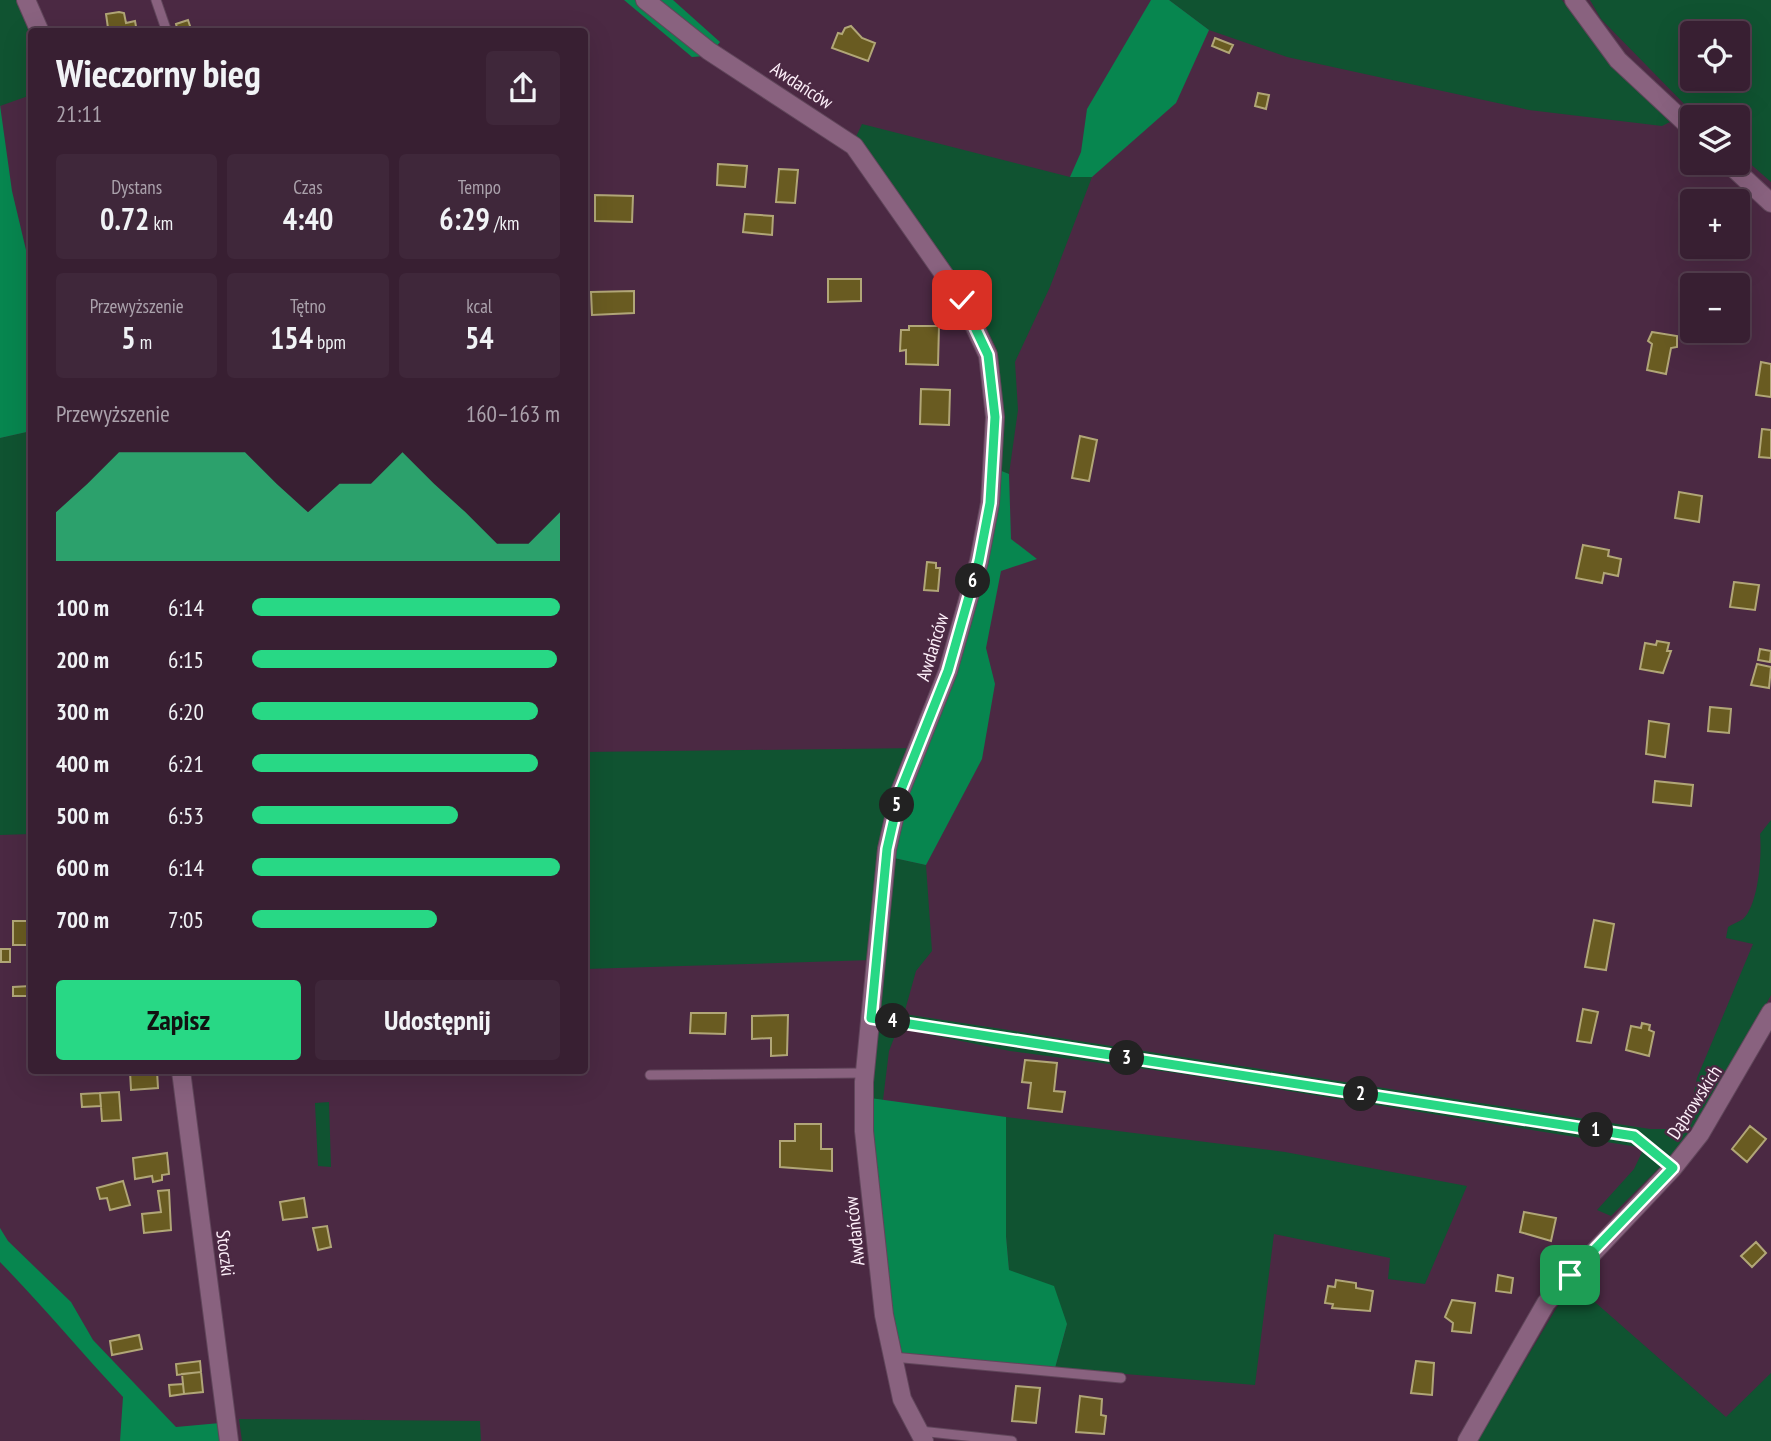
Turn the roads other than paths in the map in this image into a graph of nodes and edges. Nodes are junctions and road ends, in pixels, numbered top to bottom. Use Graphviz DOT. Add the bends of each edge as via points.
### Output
graph roads {
  1 [pos="26,0"];
  2 [pos="156,0"];
  3 [pos="645,0"];
  4 [pos="1574,0"];
  5 [pos="38,28"];
  6 [pos="166,28"];
  7 [pos="1680,118"];
  8 [pos="1741,175"];
  9 [pos="1771,203"];
  10 [pos="1771,1012"];
  11 [pos="871,1018"];
  12 [pos="864,1073"];
  13 [pos="181,1074"];
  14 [pos="650,1075"];
  15 [pos="1673,1168"];
  16 [pos="893,1357"];
  17 [pos="1121,1378"];
  18 [pos="921,1436"];
  19 [pos="229,1441"];
  20 [pos="1012,1441"];
  21 [pos="1467,1441"];
  1 -- 5 [label="street"];
  2 -- 6 [label="lane"];
  3 -- 11 [label="street, Awdańców" via="709,51 854,146 962,300 988,355 995,417 990,503 948,671 900,792 887,849"];
  4 -- 7 [label="street" via="1618,60"];
  8 -- 9 [label="street"];
  10 -- 15 [label="street, Dąbrowskich" via="1716,1111"];
  11 -- 12 [label="street, Awdańców"];
  11 -- 15 [label="lane" via="1634,1136"];
  12 -- 14 [label="lane"];
  12 -- 16 [label="street, Awdańców" via="864,1131 884,1315"];
  13 -- 19 [label="street, Stoczki"];
  15 -- 21 [label="street, Dąbrowskich" via="1546,1303"];
  16 -- 17 [label="lane"];
  16 -- 18 [label="street, Awdańców" via="902,1399"];
  18 -- 20 [label="lane"];
}
